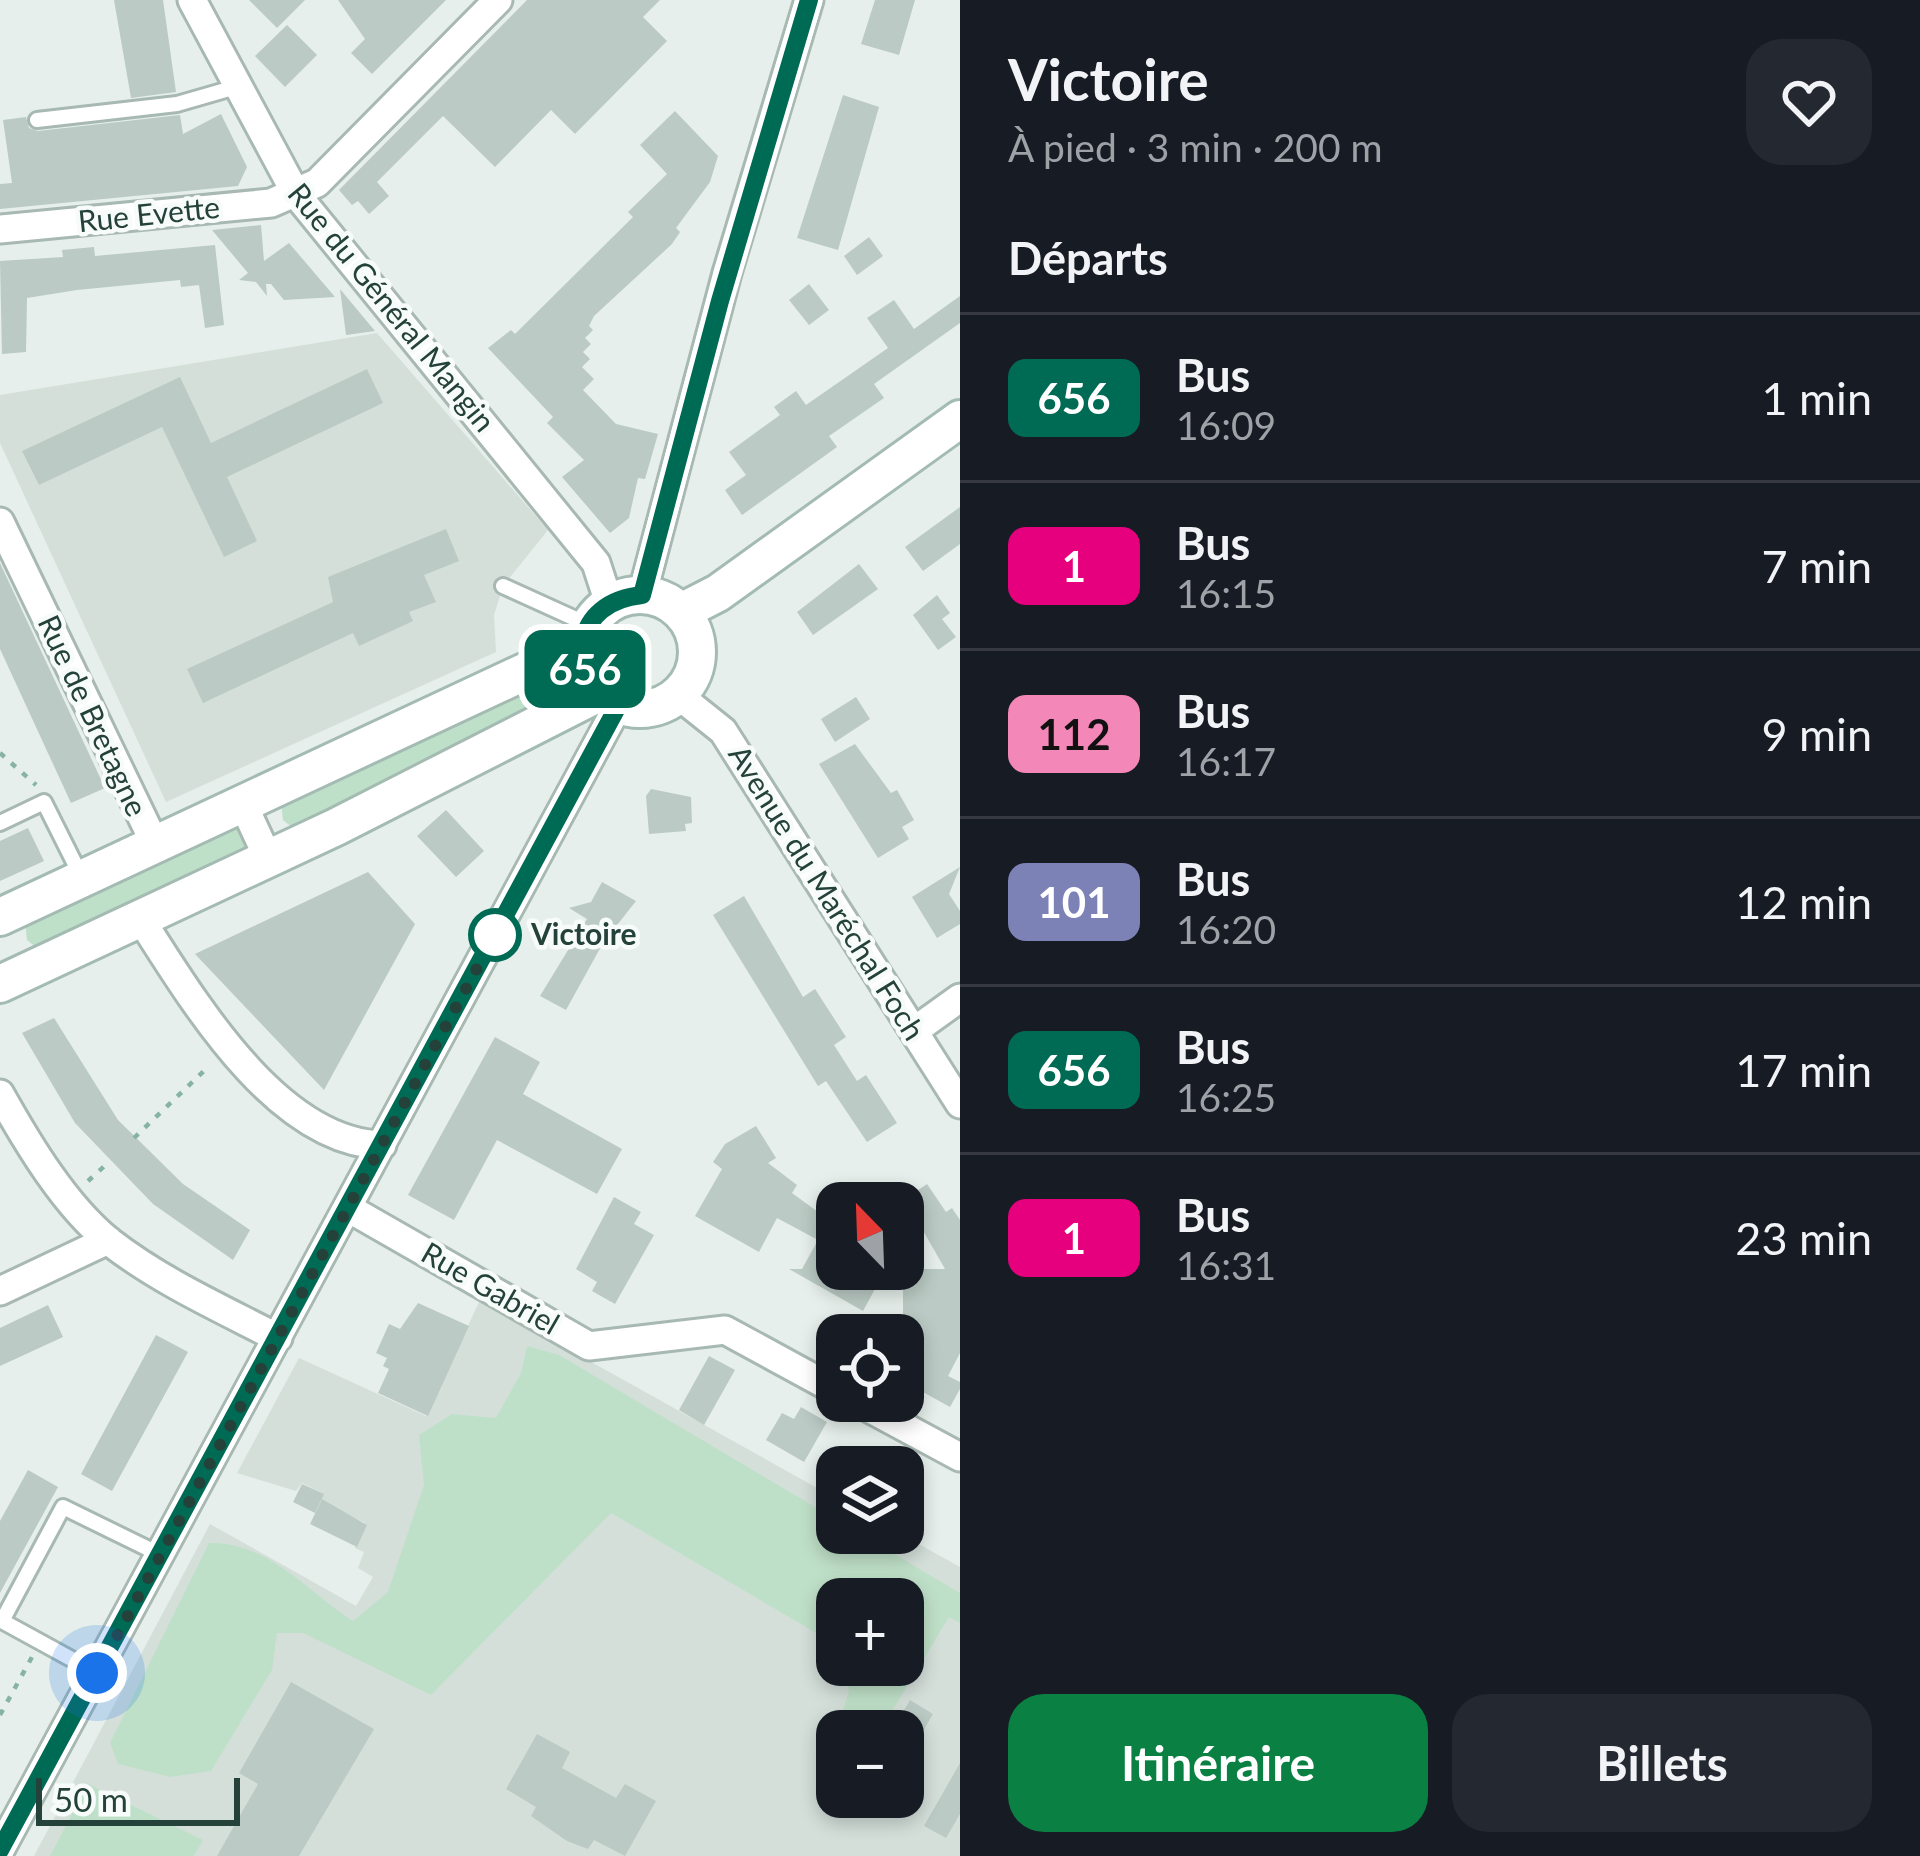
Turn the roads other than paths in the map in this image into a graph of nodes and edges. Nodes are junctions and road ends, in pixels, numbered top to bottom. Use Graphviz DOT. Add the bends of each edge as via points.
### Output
graph roads {
  1 [pos="192,0"];
  2 [pos="498,0"];
  3 [pos="809,0"];
  4 [pos="236,86"];
  5 [pos="37,120"];
  6 [pos="296,194"];
  7 [pos="0,229"];
  8 [pos="960,419"];
  9 [pos="0,522"];
  10 [pos="503,586"];
  11 [pos="681,612"];
  12 [pos="606,617"];
  13 [pos="677,695"];
  14 [pos="609,700"];
  15 [pos="243,804"];
  16 [pos="0,823"];
  17 [pos="155,844"];
  18 [pos="268,858"];
  19 [pos="82,879"];
  20 [pos="0,917"];
  21 [pos="140,918"];
  22 [pos="4,972"];
  23 [pos="960,998"];
  24 [pos="914,1031"];
  25 [pos="0,1094"];
  26 [pos="960,1104"];
  27 [pos="382,1145"];
  28 [pos="348,1208"];
  29 [pos="108,1240"];
  30 [pos="0,1291"];
  31 [pos="278,1338"];
  32 [pos="816,1380"];
  33 [pos="895,1422"];
  34 [pos="960,1457"];
  35 [pos="161,1555"];
  36 [pos="97,1673"];
  37 [pos="0,1850"];
  1 -- 4 [label="street, Rue du Général Mangin"];
  2 -- 6 [label="street"];
  3 -- 12 [label="street" via="720,301"];
  4 -- 5 [label="lane" via="177,104"];
  4 -- 6 [label="street, Rue du Général Mangin"];
  6 -- 7 [label="street, Rue Evette"];
  6 -- 12 [label="street, Rue du Général Mangin" via="596,562"];
  8 -- 11 [label="street"];
  9 -- 17 [label="street, Rue de Bretagne"];
  10 -- 12 [label="lane"];
  11 -- 12 [label="street" via="663,599"];
  11 -- 13 [label="street" via="697,654"];
  12 -- 14 [label="street" via="585,671"];
  12 -- 15 [label="street"];
  13 -- 14 [label="street" via="660,706"];
  13 -- 24 [label="street, Avenue du Maréchal Foch" via="723,731"];
  14 -- 18 [label="street"];
  14 -- 27 [label="street"];
  15 -- 17 [label="street"];
  15 -- 18 [label="street"];
  16 -- 19 [label="lane" via="44,802"];
  17 -- 19 [label="street"];
  18 -- 21 [label="street"];
  19 -- 20 [label="street"];
  21 -- 22 [label="street"];
  21 -- 27 [label="street" via="227,1049 342,1142"];
  23 -- 24 [label="street"];
  24 -- 26 [label="street, Avenue du Maréchal Foch"];
  25 -- 29 [label="street"];
  27 -- 28 [label="street"];
  28 -- 31 [label="street"];
  28 -- 32 [label="street, Rue Gabriel" via="589,1346 724,1330"];
  29 -- 30 [label="street"];
  29 -- 31 [label="street"];
  31 -- 35 [label="street"];
  33 -- 34 [label="street"];
  35 -- 36 [label="street"];
  35 -- 36 [label="lane" via="62,1508 2,1622"];
  36 -- 37 [label="street"];
}
